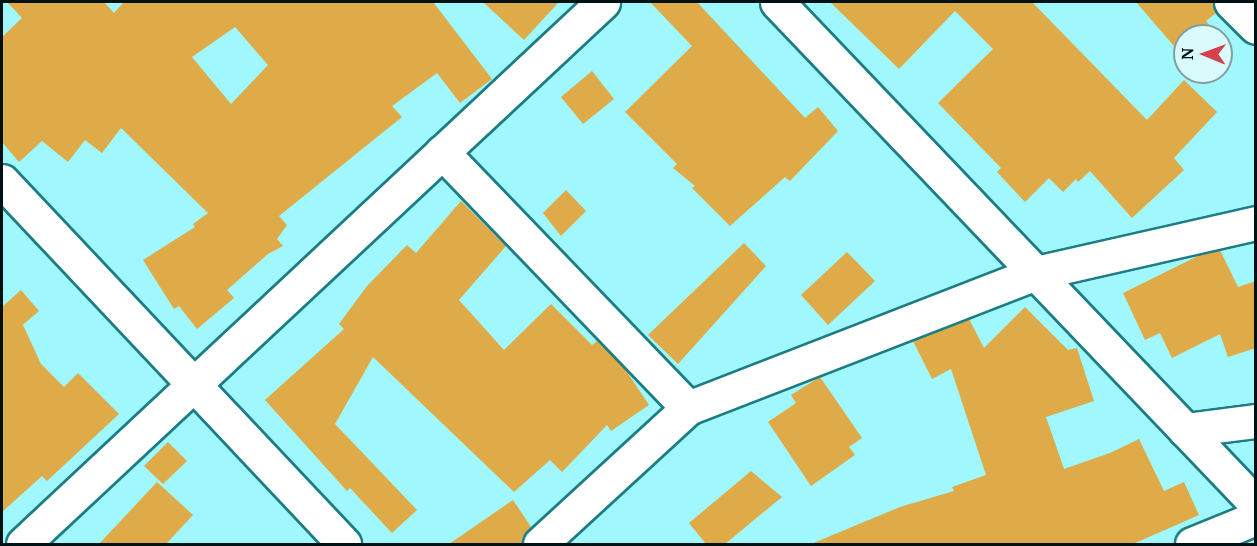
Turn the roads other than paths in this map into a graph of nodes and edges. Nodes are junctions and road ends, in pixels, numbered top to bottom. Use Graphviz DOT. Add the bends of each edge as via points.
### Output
graph roads {
  1 [pos="603,2"];
  2 [pos="777,2"];
  3 [pos="1231,2"];
  4 [pos="1256,27"];
  5 [pos="441,152"];
  6 [pos="2,181"];
  7 [pos="1256,223"];
  8 [pos="1036,273"];
  9 [pos="191,384"];
  10 [pos="688,408"];
  11 [pos="1256,421"];
  12 [pos="1185,430"];
  13 [pos="1256,504"];
  14 [pos="1256,518"];
  15 [pos="22,544"];
  16 [pos="344,544"];
  17 [pos="540,544"];
  18 [pos="1192,544"];
  1 -- 5 [label="street"];
  2 -- 8 [label="street"];
  3 -- 4 [label="street"];
  5 -- 9 [label="street"];
  5 -- 10 [label="street"];
  6 -- 9 [label="street"];
  7 -- 8 [label="street"];
  8 -- 10 [label="street"];
  8 -- 12 [label="street"];
  9 -- 15 [label="street"];
  9 -- 16 [label="street"];
  10 -- 17 [label="street"];
  11 -- 12 [label="street"];
  12 -- 13 [label="street"];
  14 -- 18 [label="street"];
}
